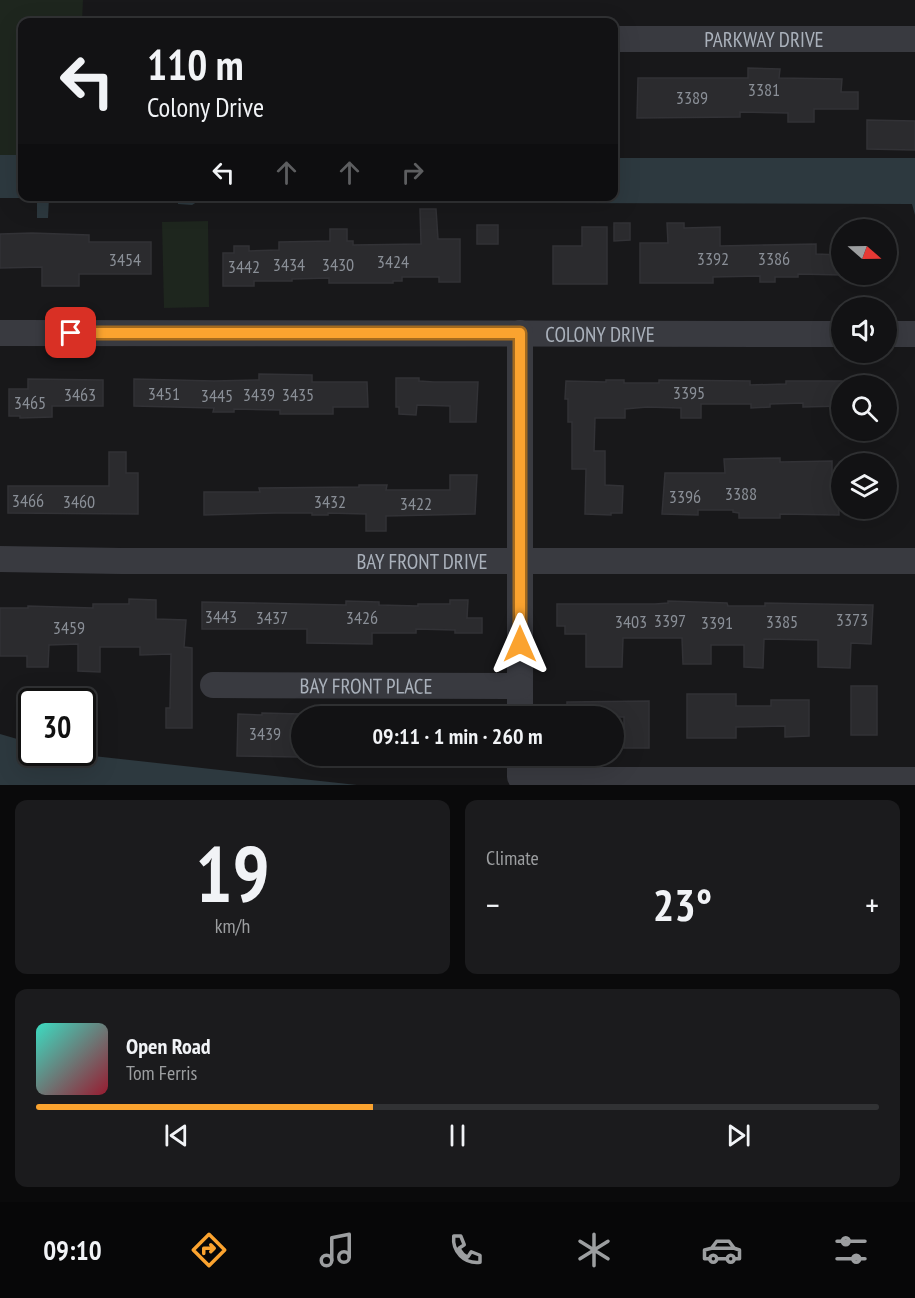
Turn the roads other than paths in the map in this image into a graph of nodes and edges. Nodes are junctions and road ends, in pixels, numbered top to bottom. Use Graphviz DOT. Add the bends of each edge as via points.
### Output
graph roads {
  1 [pos="618,39"];
  2 [pos="915,39"];
  3 [pos="0,333"];
  4 [pos="520,333"];
  5 [pos="831,334"];
  6 [pos="897,334"];
  7 [pos="915,334"];
  8 [pos="0,559"];
  9 [pos="520,560"];
  10 [pos="915,561"];
  11 [pos="213,685"];
  12 [pos="520,686"];
  13 [pos="520,706"];
  14 [pos="520,766"];
  15 [pos="915,780"];
  1 -- 2 [label="street, PARKWAY DRIVE"];
  3 -- 4 [label="street, COLONY DRIVE"];
  4 -- 5 [label="street, COLONY DRIVE"];
  4 -- 9 [label="street"];
  6 -- 7 [label="street"];
  8 -- 9 [label="street, BAY FRONT DRIVE"];
  9 -- 10 [label="street, BAY FRONT DRIVE"];
  9 -- 12 [label="street"];
  11 -- 12 [label="street, BAY FRONT PLACE"];
  12 -- 13 [label="street"];
  14 -- 15 [label="street" via="568,780"];
}
